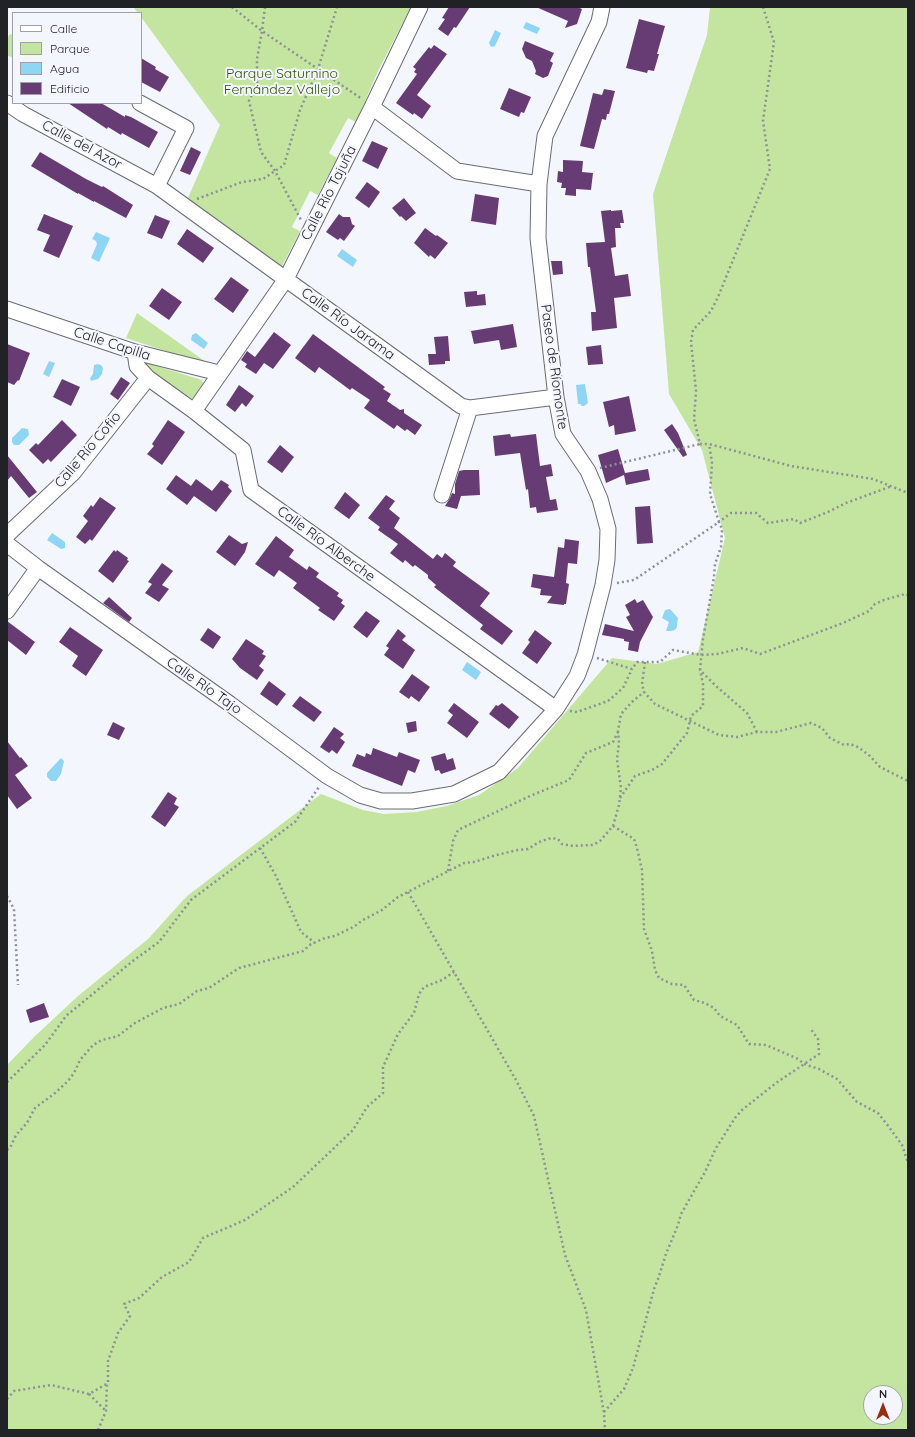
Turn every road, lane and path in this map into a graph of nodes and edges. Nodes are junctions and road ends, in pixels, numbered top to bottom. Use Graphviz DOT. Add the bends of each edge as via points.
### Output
graph roads {
  1 [pos="232,7"];
  2 [pos="264,7"];
  3 [pos="337,7"];
  4 [pos="420,7"];
  5 [pos="602,7"];
  6 [pos="763,7"];
  7 [pos="262,31"];
  8 [pos="318,69"];
  9 [pos="7,103"];
  10 [pos="142,104"];
  11 [pos="372,106"];
  12 [pos="26,108"];
  13 [pos="276,171"];
  14 [pos="539,184"];
  15 [pos="157,186"];
  16 [pos="182,205"];
  17 [pos="308,235"];
  18 [pos="286,280"];
  19 [pos="7,309"];
  20 [pos="134,352"];
  21 [pos="219,373"];
  22 [pos="148,378"];
  23 [pos="556,398"];
  24 [pos="470,408"];
  25 [pos="194,411"];
  26 [pos="700,444"];
  27 [pos="709,444"];
  28 [pos="588,472"];
  29 [pos="893,486"];
  30 [pos="908,493"];
  31 [pos="442,495"];
  32 [pos="719,522"];
  33 [pos="7,535"];
  34 [pos="7,544"];
  35 [pos="38,568"];
  36 [pos="603,585"];
  37 [pos="908,595"];
  38 [pos="7,611"];
  39 [pos="585,654"];
  40 [pos="701,655"];
  41 [pos="645,662"];
  42 [pos="632,669"];
  43 [pos="700,670"];
  44 [pos="644,692"];
  45 [pos="556,709"];
  46 [pos="690,721"];
  47 [pos="618,731"];
  48 [pos="756,732"];
  49 [pos="327,776"];
  50 [pos="908,781"];
  51 [pos="620,798"];
  52 [pos="412,802"];
  53 [pos="613,826"];
  54 [pos="260,848"];
  55 [pos="448,872"];
  56 [pos="408,892"];
  57 [pos="7,896"];
  58 [pos="315,943"];
  59 [pos="454,972"];
  60 [pos="18,985"];
  61 [pos="810,1028"];
  62 [pos="804,1064"];
  63 [pos="7,1082"];
  64 [pos="7,1150"];
  65 [pos="908,1163"];
  66 [pos="108,1383"];
  67 [pos="89,1394"];
  68 [pos="7,1399"];
  69 [pos="106,1412"];
  70 [pos="604,1412"];
  71 [pos="98,1430"];
  72 [pos="605,1430"];
  1 -- 7 [label="path"];
  2 -- 7 [label="path"];
  3 -- 8 [label="path"];
  4 -- 11 [label="street, Calle Río Tajuña"];
  5 -- 14 [label="street, Paseo de Ríomonte" via="599,22 545,136"];
  6 -- 26 [label="path" via="774,42 763,121 770,169 718,297 711,311 693,330 691,342 696,391 694,419"];
  7 -- 8 [label="path"];
  7 -- 13 [label="path" via="257,59 257,82 250,101 261,152"];
  8 -- 11 [label="path"];
  8 -- 13 [label="path" via="300,110 284,165"];
  9 -- 12 [label="street, Calle del Azor"];
  10 -- 15 [label="street" via="186,128"];
  11 -- 14 [label="street" via="457,171"];
  11 -- 17 [label="street, Calle Río Tajuña"];
  12 -- 15 [label="street, Calle del Azor"];
  13 -- 16 [label="path" via="263,180 242,182"];
  13 -- 17 [label="path"];
  14 -- 23 [label="street, Paseo de Ríomonte" via="538,238"];
  15 -- 16 [label="street, Calle Río Jarama"];
  16 -- 18 [label="street, Calle Río Jarama"];
  17 -- 18 [label="street, Calle Río Tajuña"];
  18 -- 21 [label="street"];
  18 -- 24 [label="street, Calle Río Jarama" via="461,406"];
  19 -- 20 [label="street, Calle Capilla"];
  20 -- 21 [label="street, Calle Capilla"];
  20 -- 22 [label="street, Calle Río Alberche" via="137,366"];
  21 -- 25 [label="street"];
  22 -- 25 [label="street, Calle Río Alberche"];
  22 -- 33 [label="street, Calle Río Cofio" via="73,473"];
  23 -- 24 [label="street"];
  23 -- 28 [label="street, Paseo de Ríomonte" via="563,434"];
  24 -- 31 [label="street"];
  25 -- 45 [label="street, Calle Río Alberche" via="243,450 251,490"];
  26 -- 27 [label="path"];
  26 -- 28 [label="path"];
  27 -- 29 [label="path" via="791,466 874,479"];
  27 -- 32 [label="path" via="712,462 710,494"];
  28 -- 36 [label="street, Paseo de Ríomonte" via="600,499 608,529"];
  29 -- 30 [label="path"];
  29 -- 32 [label="path" via="800,523 794,519 768,523 756,513 730,513"];
  32 -- 36 [label="path" via="634,580"];
  32 -- 40 [label="path" via="722,529 721,547 715,564"];
  34 -- 35 [label="street, Calle Río Tajo"];
  35 -- 38 [label="street"];
  35 -- 49 [label="street, Calle Río Tajo"];
  36 -- 39 [label="street, Paseo de Ríomonte"];
  37 -- 40 [label="path" via="884,600 875,604 869,611 843,623 760,654 743,648"];
  39 -- 42 [label="path"];
  39 -- 45 [label="street, Paseo de Ríomonte" via="577,676"];
  40 -- 41 [label="path" via="673,650 660,662"];
  40 -- 43 [label="path"];
  41 -- 42 [label="path" via="637,662"];
  41 -- 44 [label="path" via="642,684"];
  42 -- 45 [label="path" via="623,688 608,702 577,712"];
  43 -- 46 [label="path" via="703,706 691,716"];
  43 -- 48 [label="path" via="747,713"];
  44 -- 46 [label="path" via="655,704"];
  44 -- 47 [label="path" via="621,714"];
  45 -- 52 [label="street, Paseo de Ríomonte" via="499,772 454,794"];
  46 -- 48 [label="path" via="719,735 737,737"];
  46 -- 51 [label="path" via="687,733 662,764 636,776"];
  47 -- 51 [label="path"];
  47 -- 55 [label="path" via="613,742 586,753 569,780 458,830 453,841"];
  48 -- 50 [label="path" via="776,732 810,723 822,728 830,738 844,745 858,747 880,767"];
  49 -- 52 [label="street, Calle Río Tajo" via="360,795 381,801"];
  49 -- 54 [label="path" via="295,822"];
  51 -- 53 [label="path"];
  53 -- 55 [label="path" via="593,845 573,846 551,838 528,849 464,863"];
  53 -- 62 [label="path" via="634,839 637,848 642,870 644,929 659,978 672,984 684,985 694,1000 714,1008 720,1016 737,1025 749,1044 766,1045"];
  54 -- 58 [label="path" via="276,876 301,932"];
  54 -- 63 [label="path" via="191,900 159,942 66,1016 45,1045"];
  55 -- 56 [label="path"];
  56 -- 58 [label="path" via="355,926"];
  56 -- 59 [label="path"];
  57 -- 60 [label="path" via="14,909"];
  58 -- 64 [label="path" via="303,951 239,968 179,1004 163,1008 135,1023 118,1036 93,1045 80,1060 68,1081 35,1108"];
  59 -- 66 [label="path" via="424,987 419,994 414,1014 398,1034 383,1067 383,1093 367,1107 353,1130 293,1188 245,1220 202,1238 189,1262 162,1276 139,1298 124,1304 130,1316 118,1333 108,1362"];
  59 -- 70 [label="path" via="534,1116 564,1255 586,1310"];
  61 -- 62 [label="path" via="818,1039 818,1054"];
  62 -- 65 [label="path" via="837,1079 857,1102 878,1113 902,1145"];
  62 -- 70 [label="path" via="742,1110 716,1148 681,1214 654,1289 633,1368 624,1389"];
  66 -- 67 [label="path"];
  66 -- 69 [label="path"];
  67 -- 68 [label="path" via="51,1385 14,1391"];
  67 -- 69 [label="path"];
  69 -- 71 [label="path"];
  70 -- 72 [label="path"];
}
